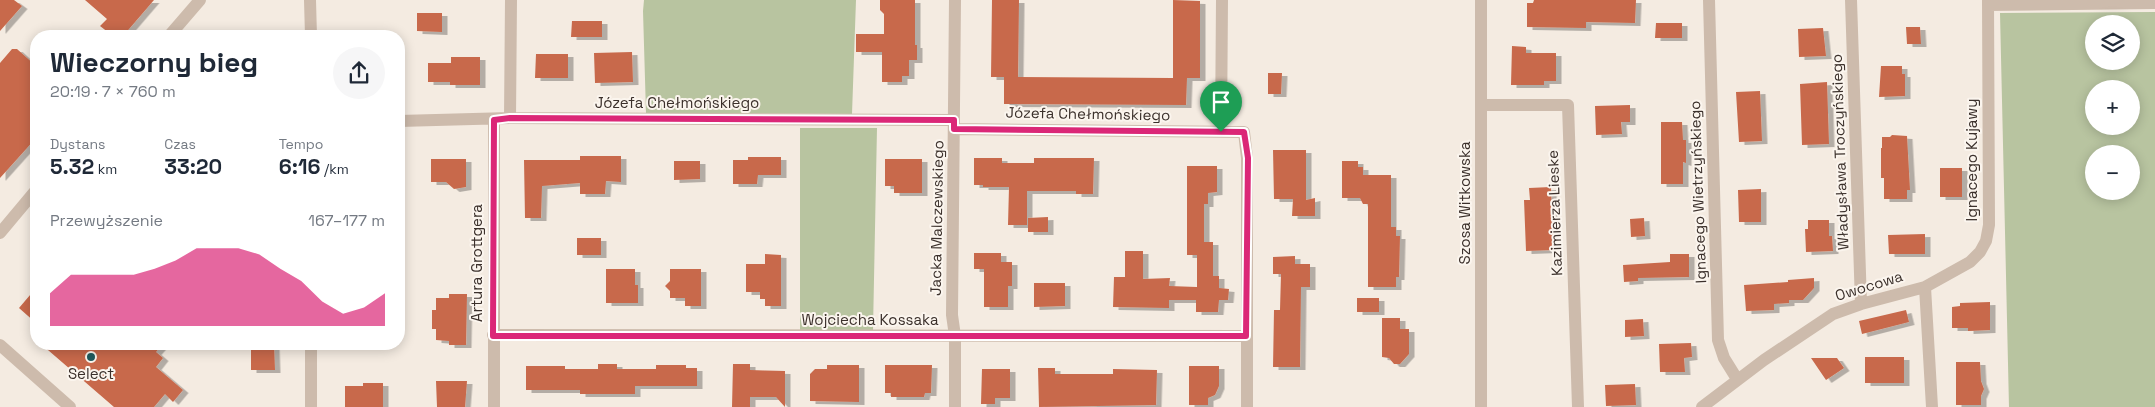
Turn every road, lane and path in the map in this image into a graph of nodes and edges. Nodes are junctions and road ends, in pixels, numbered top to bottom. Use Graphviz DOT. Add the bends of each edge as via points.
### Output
graph roads {
  1 [pos="200,0"];
  2 [pos="310,0"];
  3 [pos="512,0"];
  4 [pos="955,0"];
  5 [pos="1222,0"];
  6 [pos="1481,0"];
  7 [pos="1709,0"];
  8 [pos="1851,0"];
  9 [pos="1988,3"];
  10 [pos="2155,4"];
  11 [pos="174,30"];
  12 [pos="311,30"];
  13 [pos="1482,105"];
  14 [pos="510,118"];
  15 [pos="494,120"];
  16 [pos="405,121"];
  17 [pos="954,125"];
  18 [pos="1221,132"];
  19 [pos="30,197"];
  20 [pos="0,233"];
  21 [pos="1924,287"];
  22 [pos="1861,304"];
  23 [pos="493,336"];
  24 [pos="955,336"];
  25 [pos="1246,336"];
  26 [pos="0,346"];
  27 [pos="311,350"];
  28 [pos="1737,379"];
  29 [pos="70,407"];
  30 [pos="311,407"];
  31 [pos="494,407"];
  32 [pos="955,407"];
  33 [pos="1247,407"];
  34 [pos="1481,407"];
  35 [pos="1578,407"];
  36 [pos="1702,407"];
  37 [pos="1932,407"];
  1 -- 11 [label="street"];
  2 -- 12 [label="street"];
  3 -- 14 [label="street"];
  4 -- 17 [label="street, Jacka Malczewskiego"];
  5 -- 18 [label="street"];
  6 -- 13 [label="street, Szosa Witkowska"];
  7 -- 28 [label="street, Ignacego Wietrzyńskiego" via="1718,340"];
  8 -- 22 [label="street, Władysława Troczyńskiego"];
  9 -- 10 [label="street"];
  9 -- 21 [label="street, Ignacego Kujawy" via="1989,226 1986,241 1970,262"];
  13 -- 34 [label="street, Szosa Witkowska"];
  13 -- 35 [label="street, Kazimierza Lieske" via="1568,105"];
  14 -- 15 [label="street, Józefa Chełmońskiego"];
  14 -- 17 [label="street, Józefa Chełmońskiego"];
  15 -- 16 [label="street, Józefa Chełmońskiego"];
  15 -- 23 [label="street, Artura Grottgera"];
  17 -- 18 [label="street, Józefa Chełmońskiego"];
  17 -- 24 [label="street, Jacka Malczewskiego" via="952,315"];
  18 -- 25 [label="street, Józefa Chełmońskiego" via="1244,132 1248,158"];
  19 -- 20 [label="street"];
  21 -- 22 [label="street, Owocowa"];
  21 -- 37 [label="street, Owocowa"];
  22 -- 28 [label="street, Owocowa" via="1833,314"];
  23 -- 24 [label="street, Wojciecha Kossaka"];
  23 -- 31 [label="street, Artura Grottgera"];
  24 -- 25 [label="street, Wojciecha Kossaka"];
  24 -- 32 [label="street, Jacka Malczewskiego"];
  25 -- 33 [label="street"];
  26 -- 29 [label="street"];
  27 -- 30 [label="street"];
  28 -- 36 [label="street, Owocowa"];
}
